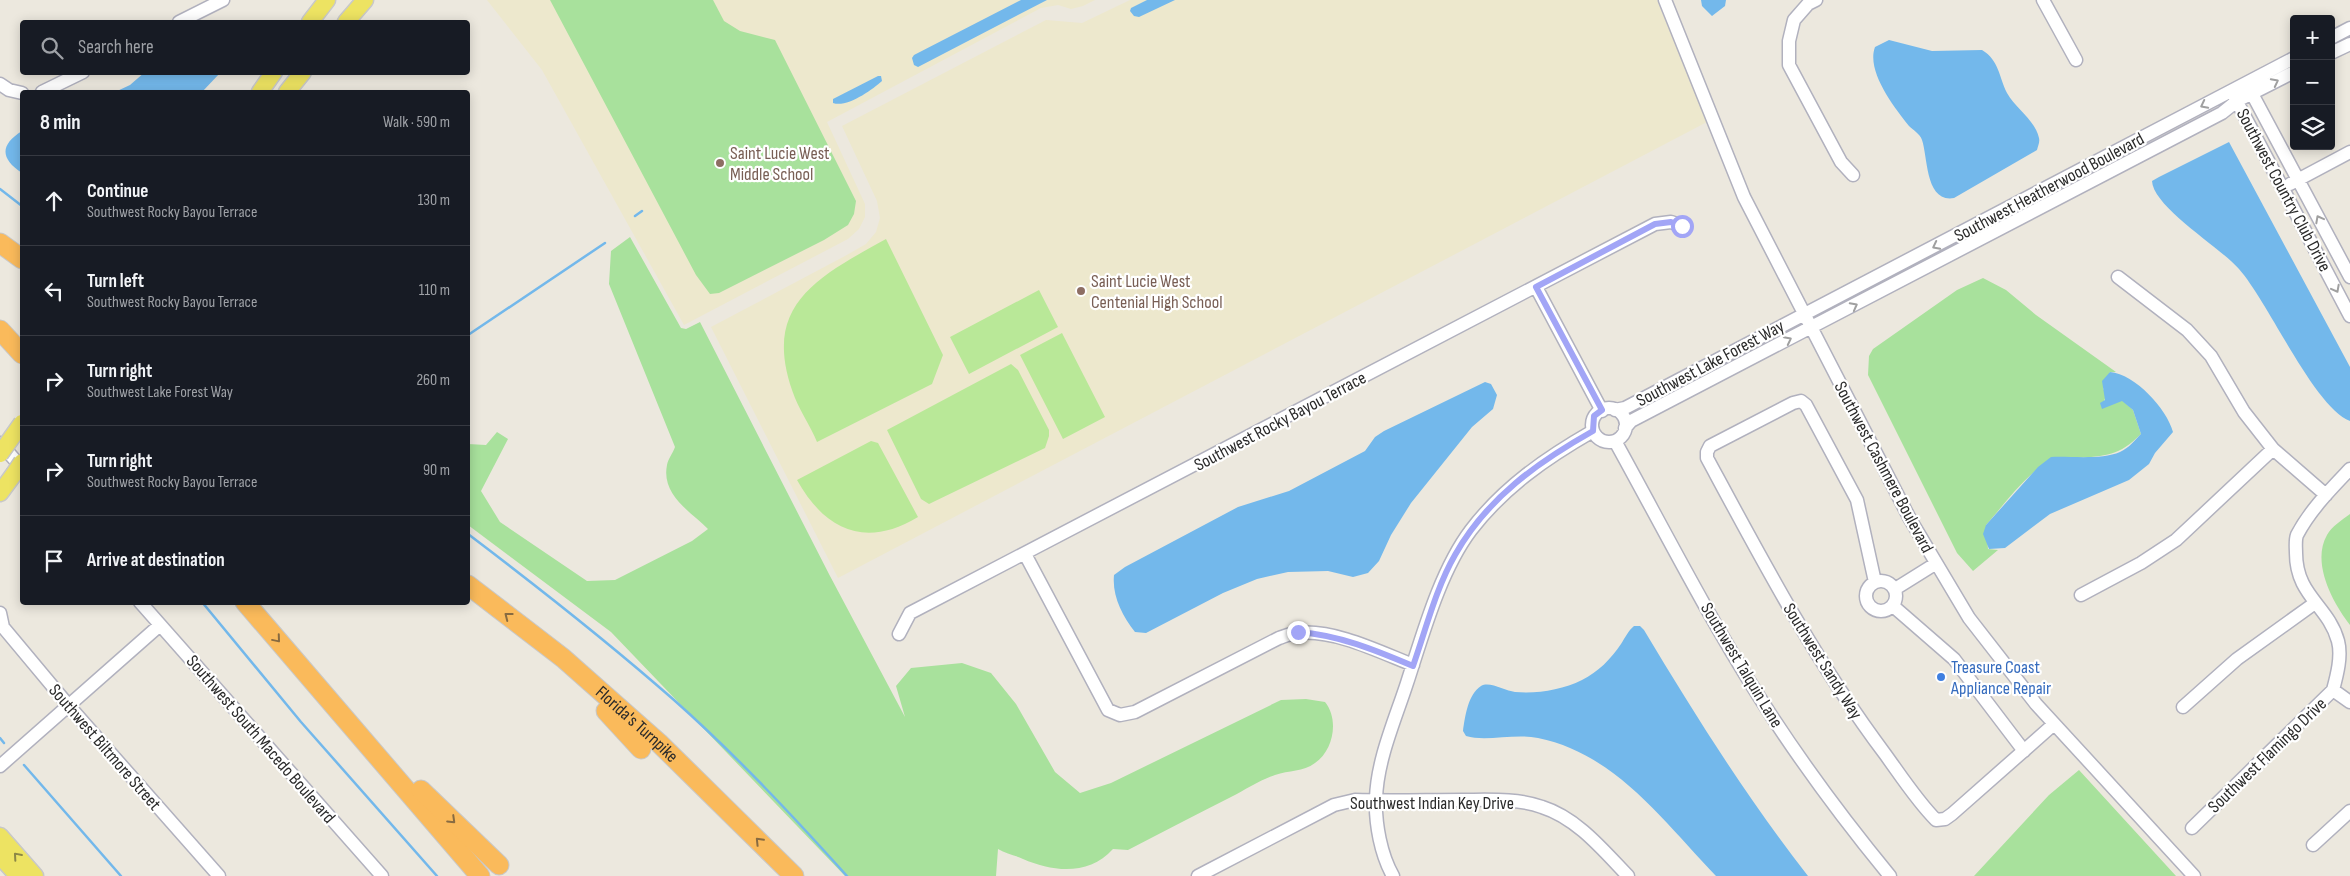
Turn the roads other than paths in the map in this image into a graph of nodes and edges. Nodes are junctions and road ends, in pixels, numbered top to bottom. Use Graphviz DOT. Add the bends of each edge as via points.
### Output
graph roads {
  1 [pos="222,0"];
  2 [pos="326,0"];
  3 [pos="365,0"];
  4 [pos="1665,0"];
  5 [pos="1816,0"];
  6 [pos="2043,0"];
  7 [pos="183,20"];
  8 [pos="311,20"];
  9 [pos="348,20"];
  10 [pos="2350,28"];
  11 [pos="2335,36"];
  12 [pos="2350,44"];
  13 [pos="2335,51"];
  14 [pos="2076,60"];
  15 [pos="2291,60"];
  16 [pos="2290,73"];
  17 [pos="78,75"];
  18 [pos="272,75"];
  19 [pos="301,75"];
  20 [pos="0,84"];
  21 [pos="2249,88"];
  22 [pos="46,90"];
  23 [pos="261,90"];
  24 [pos="289,90"];
  25 [pos="20,93"];
  26 [pos="2234,96"];
  27 [pos="2350,152"];
  28 [pos="1852,176"];
  29 [pos="2297,180"];
  30 [pos="2283,187"];
  31 [pos="1682,226"];
  32 [pos="0,243"];
  33 [pos="20,258"];
  34 [pos="2118,277"];
  35 [pos="2350,277"];
  36 [pos="1536,287"];
  37 [pos="1803,313"];
  38 [pos="2350,316"];
  39 [pos="1811,329"];
  40 [pos="0,330"];
  41 [pos="20,352"];
  42 [pos="1689,375"];
  43 [pos="1698,387"];
  44 [pos="1602,410"];
  45 [pos="1616,410"];
  46 [pos="20,426"];
  47 [pos="1625,428"];
  48 [pos="1593,431"];
  49 [pos="1615,441"];
  50 [pos="0,443"];
  51 [pos="2273,449"];
  52 [pos="0,454"];
  53 [pos="20,468"];
  54 [pos="2350,469"];
  55 [pos="0,493"];
  56 [pos="2326,495"];
  57 [pos="1024,554"];
  58 [pos="1936,564"];
  59 [pos="1874,582"];
  60 [pos="470,587"];
  61 [pos="1895,589"];
  62 [pos="2081,595"];
  63 [pos="2315,603"];
  64 [pos="143,605"];
  65 [pos="248,605"];
  66 [pos="1893,606"];
  67 [pos="0,613"];
  68 [pos="160,625"];
  69 [pos="529,633"];
  70 [pos="899,634"];
  71 [pos="1413,666"];
  72 [pos="2333,690"];
  73 [pos="2350,702"];
  74 [pos="69,706"];
  75 [pos="2183,707"];
  76 [pos="341,713"];
  77 [pos="2054,724"];
  78 [pos="641,749"];
  79 [pos="2024,750"];
  80 [pos="0,766"];
  81 [pos="1376,801"];
  82 [pos="2350,811"];
  83 [pos="2192,828"];
  84 [pos="0,836"];
  85 [pos="2313,845"];
  86 [pos="0,856"];
  87 [pos="0,864"];
  88 [pos="498,865"];
  89 [pos="10,876"];
  90 [pos="18,876"];
  91 [pos="35,876"];
  92 [pos="219,876"];
  93 [pos="382,876"];
  94 [pos="480,876"];
  95 [pos="794,876"];
  96 [pos="1198,876"];
  97 [pos="1393,876"];
  98 [pos="1628,876"];
  99 [pos="1890,876"];
  100 [pos="2194,876"];
  1 -- 7 [label="street"];
  2 -- 8 [label="main road"];
  3 -- 9 [label="main road"];
  4 -- 37 [label="street, Southwest Cashmere Boulevard" via="1744,197"];
  5 -- 28 [label="street" via="1794,20 1789,41 1789,65 1841,162"];
  6 -- 14 [label="street"];
  10 -- 11 [label="street"];
  12 -- 13 [label="street"];
  15 -- 21 [label="street, Southwest Heatherwood Boulevard"];
  21 -- 16 [label="street, Southwest Heatherwood Boulevard, one-way"];
  17 -- 22 [label="street"];
  18 -- 23 [label="main road"];
  19 -- 24 [label="main road"];
  20 -- 25 [label="street"];
  21 -- 26 [label="street, Southwest Heatherwood Boulevard"];
  21 -- 29 [label="street, Southwest Country Club Drive"];
  26 -- 30 [label="street, Southwest Country Club Drive"];
  26 -- 37 [label="street, Southwest Heatherwood Boulevard, one-way"];
  39 -- 26 [label="street, Southwest Heatherwood Boulevard, one-way" via="2023,215 2222,114"];
  27 -- 29 [label="street"];
  29 -- 30 [label="street"];
  35 -- 29 [label="street, Southwest Country Club Drive, one-way"];
  30 -- 38 [label="street, Southwest Country Club Drive, one-way"];
  31 -- 36 [label="street, Southwest Rocky Bayou Terrace" via="1671,222 1655,224"];
  32 -- 33 [label="highway"];
  34 -- 51 [label="street" via="2187,330 2211,356 2244,412"];
  36 -- 44 [label="street"];
  36 -- 57 [label="street, Southwest Rocky Bayou Terrace"];
  37 -- 39 [label="street, Southwest Cashmere Boulevard"];
  37 -- 42 [label="street, Southwest Lake Forest Way"];
  43 -- 39 [label="street, Southwest Lake Forest Way, one-way"];
  39 -- 58 [label="street, Southwest Cashmere Boulevard"];
  40 -- 41 [label="highway"];
  42 -- 43 [label="street" via="1691,382"];
  42 -- 45 [label="street, Southwest Lake Forest Way"];
  43 -- 47 [label="street, Southwest Lake Forest Way" via="1631,421"];
  44 -- 45 [label="street"];
  44 -- 48 [label="street" via="1594,416"];
  45 -- 47 [label="street" via="1623,416"];
  46 -- 52 [label="main road, bridge"];
  47 -- 49 [label="street"];
  48 -- 49 [label="street" via="1600,440"];
  48 -- 71 [label="street" via="1554,453 1517,480 1490,506 1470,532 1451,564"];
  49 -- 99 [label="street, Southwest Talquin Lane" via="1728,647 1759,697 1856,836"];
  50 -- 53 [label="street"];
  51 -- 56 [label="street"];
  51 -- 62 [label="street" via="2176,540"];
  53 -- 55 [label="main road"];
  54 -- 56 [label="street, Southwest Flamingo Drive"];
  56 -- 63 [label="street, Southwest Flamingo Drive" via="2296,536 2296,569"];
  57 -- 70 [label="street, Southwest Rocky Bayou Terrace" via="910,613"];
  57 -- 71 [label="street" via="1108,710 1120,715 1135,712 1279,638 1298,632 1359,643"];
  58 -- 61 [label="street"];
  58 -- 77 [label="street, Southwest Cashmere Boulevard" via="1969,618"];
  59 -- 61 [label="street" via="1887,582"];
  59 -- 66 [label="street" via="1866,593 1869,606 1877,611"];
  59 -- 79 [label="street, Southwest Sandy Way" via="1857,500 1806,405 1801,401 1793,403 1710,446 1707,458 1789,609 1869,733 1936,820 1952,814"];
  69 -- 60 [label="highway, Florida's Turnpike, one-way"];
  61 -- 66 [label="street"];
  63 -- 72 [label="street, Southwest Flamingo Drive" via="2330,622 2338,642 2339,662"];
  63 -- 75 [label="street" via="2237,659"];
  64 -- 68 [label="street, Southwest South Macedo Boulevard"];
  65 -- 76 [label="highway, one-way"];
  66 -- 79 [label="street" via="1954,659"];
  67 -- 74 [label="street, Southwest Biltmore Street" via="3,627"];
  68 -- 74 [label="street"];
  68 -- 93 [label="street, Southwest South Macedo Boulevard"];
  69 -- 78 [label="highway"];
  95 -- 69 [label="highway, Florida's Turnpike, one-way" via="659,743 563,658"];
  71 -- 81 [label="street" via="1378,775"];
  72 -- 73 [label="street"];
  72 -- 83 [label="street, Southwest Flamingo Drive"];
  74 -- 80 [label="street"];
  74 -- 92 [label="street, Southwest Biltmore Street"];
  76 -- 88 [label="highway, one-way"];
  76 -- 94 [label="highway"];
  77 -- 79 [label="street, Southwest Sandy Way"];
  77 -- 100 [label="street, Southwest Cashmere Boulevard"];
  81 -- 96 [label="street, Southwest Indian Key Drive" via="1355,800 1334,805"];
  81 -- 97 [label="street" via="1382,847"];
  81 -- 98 [label="street, Southwest Indian Key Drive" via="1486,800 1542,807 1579,829"];
  82 -- 85 [label="street"];
  91 -- 84 [label="main road, one-way"];
  86 -- 90 [label="main road"];
  87 -- 89 [label="main road"];
}
